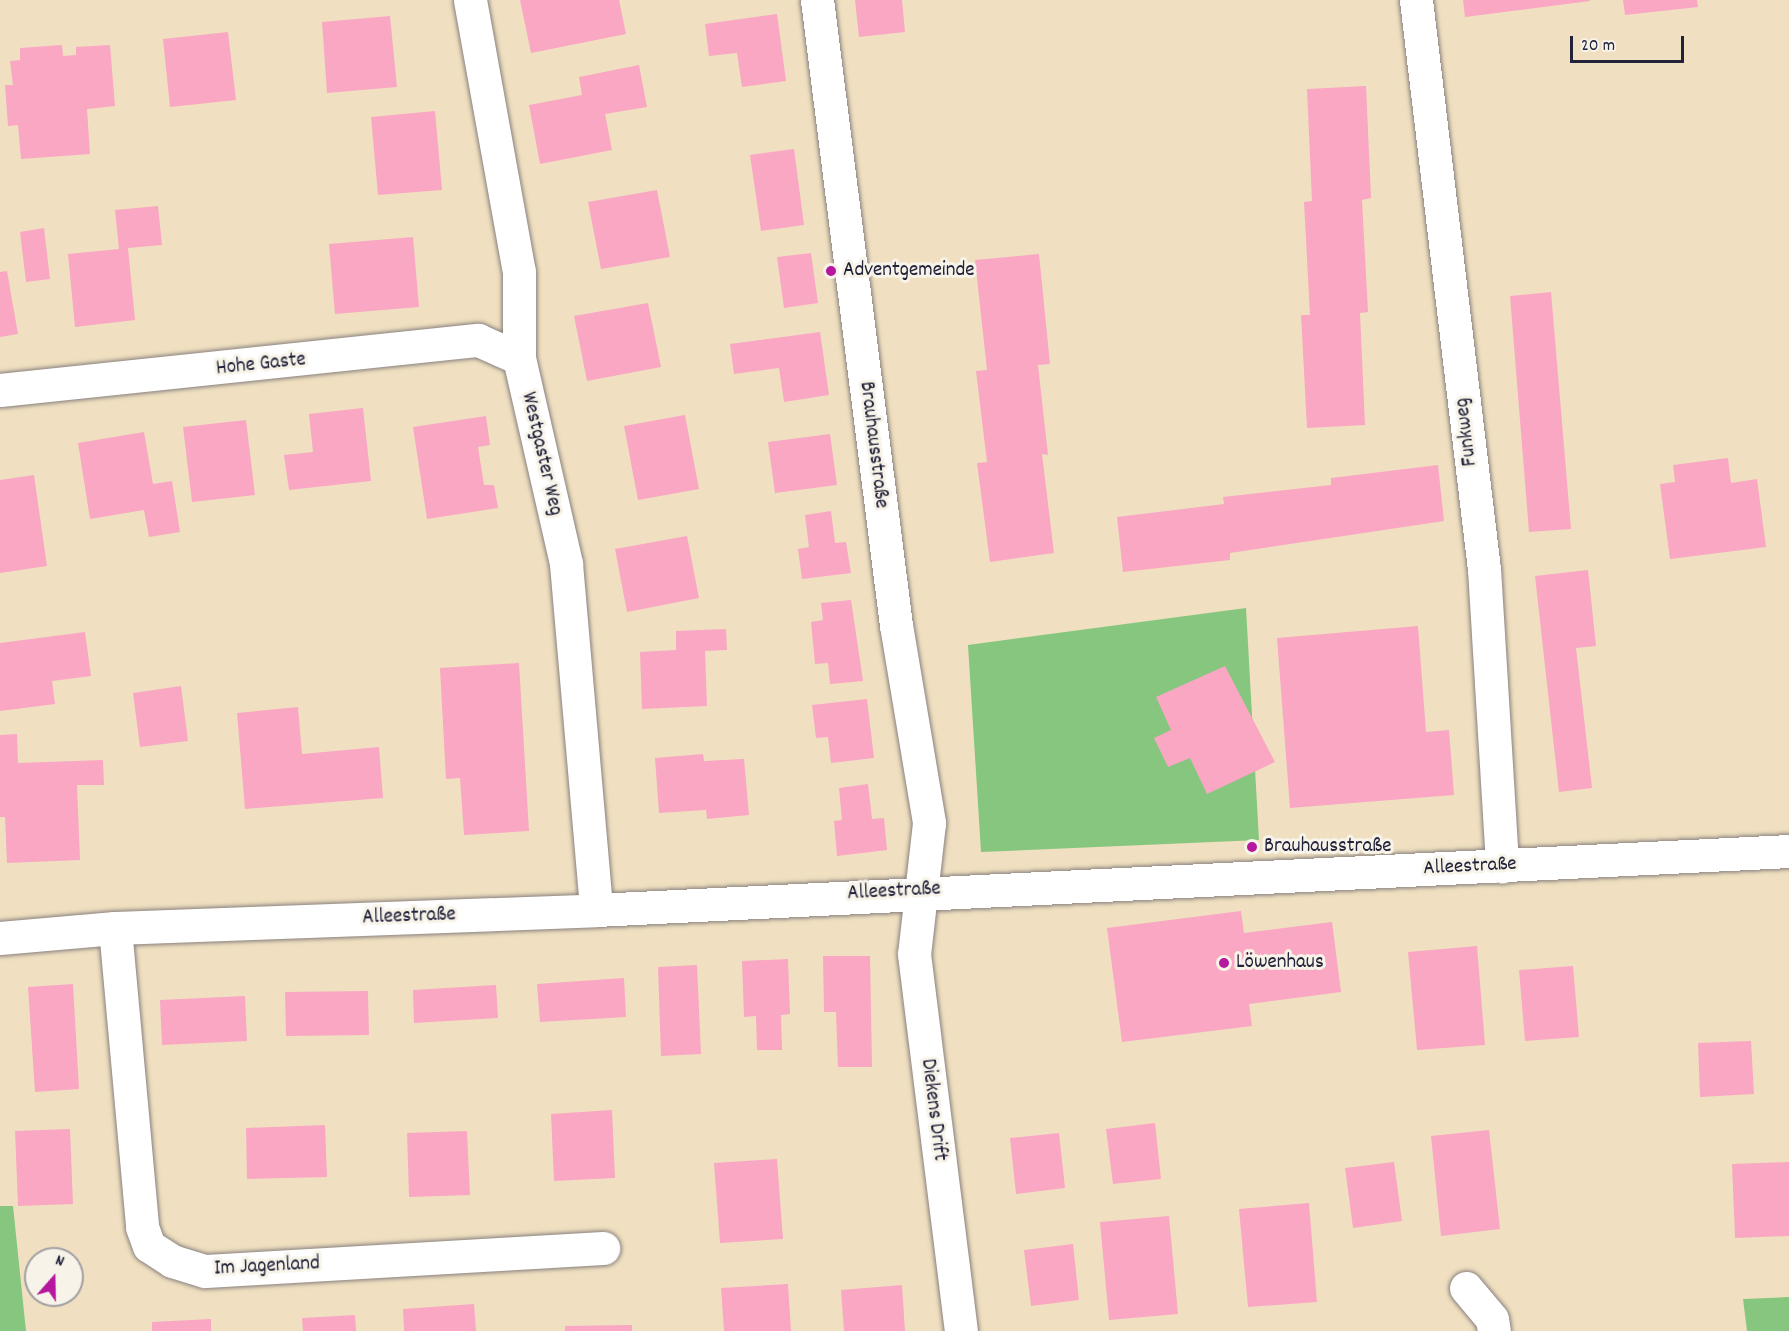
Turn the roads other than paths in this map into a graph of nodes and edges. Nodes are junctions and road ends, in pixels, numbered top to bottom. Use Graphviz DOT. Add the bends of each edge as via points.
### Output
graph roads {
  1 [pos="471,0"];
  2 [pos="817,0"];
  3 [pos="1416,0"];
  4 [pos="519,358"];
  5 [pos="0,390"];
  6 [pos="1789,851"];
  7 [pos="1502,866"];
  8 [pos="921,890"];
  9 [pos="596,910"];
  10 [pos="115,928"];
  11 [pos="0,938"];
  12 [pos="603,1248"];
  13 [pos="1466,1288"];
  14 [pos="961,1331"];
  15 [pos="1494,1331"];
  1 -- 4 [label="street, Westgaster Weg" via="519,271"];
  2 -- 8 [label="street, Brauhausstraße" via="896,625 929,823"];
  3 -- 7 [label="street, Funkweg" via="1484,569"];
  4 -- 5 [label="street, Hohe Gaste" via="478,340"];
  4 -- 9 [label="street, Westgaster Weg" via="566,564"];
  6 -- 7 [label="street, Alleestraße"];
  7 -- 8 [label="street, Alleestraße"];
  8 -- 9 [label="street, Alleestraße"];
  8 -- 14 [label="street, Diekens Drift" via="914,954"];
  9 -- 10 [label="street, Alleestraße"];
  10 -- 11 [label="street, Alleestraße"];
  10 -- 12 [label="street, Im Jagenland" via="142,1227 149,1246 172,1261 205,1270"];
  13 -- 15 [label="street" via="1492,1319"];
}
